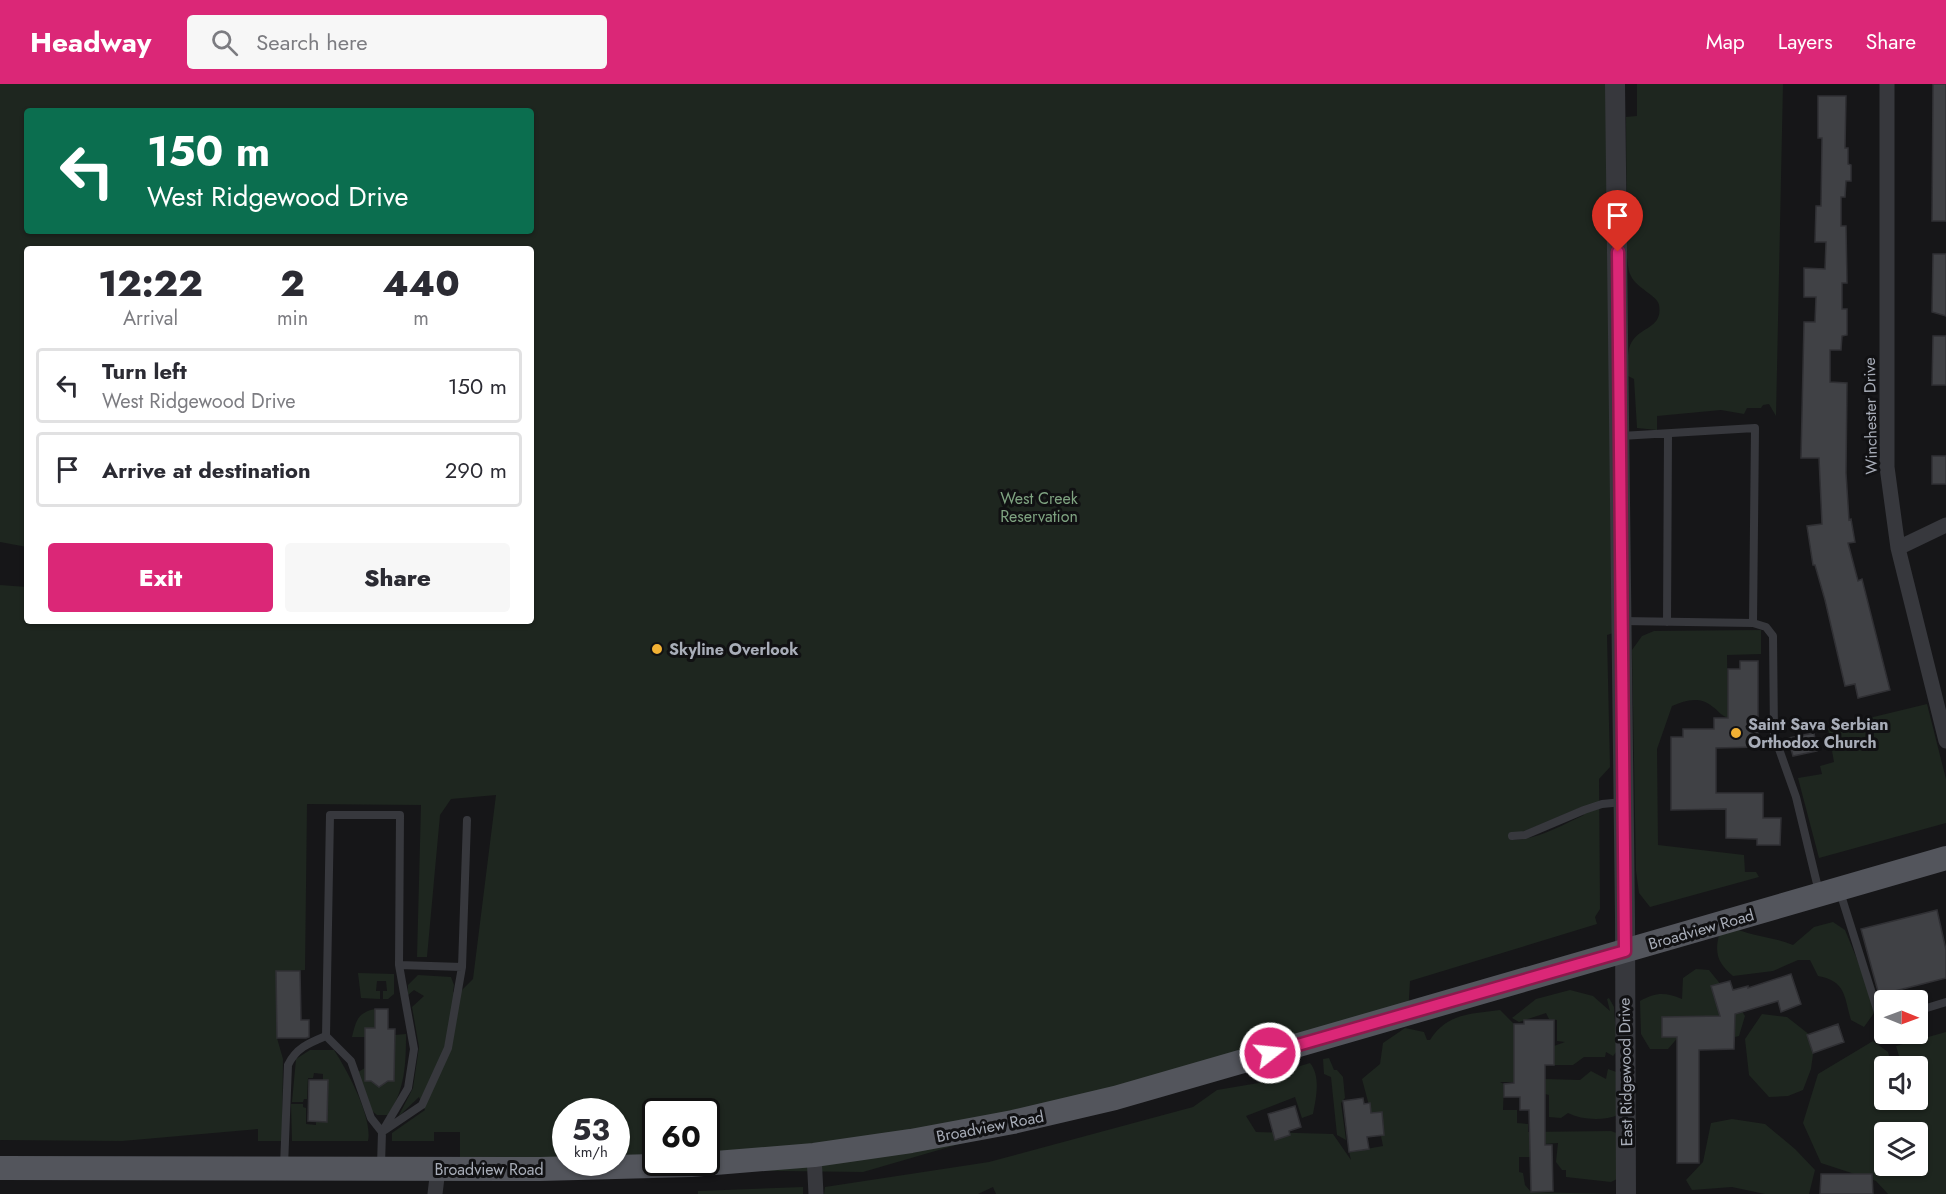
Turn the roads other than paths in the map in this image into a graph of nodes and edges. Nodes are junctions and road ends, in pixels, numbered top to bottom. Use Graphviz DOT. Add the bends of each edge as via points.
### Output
graph roads {
  1 [pos="1615,84"];
  2 [pos="1887,84"];
  3 [pos="1668,435"];
  4 [pos="1620,436"];
  5 [pos="1946,525"];
  6 [pos="1899,548"];
  7 [pos="1622,621"];
  8 [pos="1667,622"];
  9 [pos="1753,623"];
  10 [pos="1946,741"];
  11 [pos="1624,802"];
  12 [pos="467,820"];
  13 [pos="1512,836"];
  14 [pos="1946,858"];
  15 [pos="1829,891"];
  16 [pos="1625,951"];
  17 [pos="399,965"];
  18 [pos="462,967"];
  19 [pos="1946,1002"];
  20 [pos="1874,1004"];
  21 [pos="1928,1008"];
  22 [pos="326,1036"];
  23 [pos="382,1132"];
  24 [pos="814,1155"];
  25 [pos="0,1168"];
  26 [pos="438,1168"];
  27 [pos="284,1169"];
  28 [pos="380,1170"];
  29 [pos="435,1194"];
  30 [pos="816,1194"];
  31 [pos="1626,1194"];
  1 -- 4 [label="street, East Ridgewood Drive"];
  2 -- 6 [label="street, Winchester Drive" via="1887,467"];
  3 -- 4 [label="lane"];
  3 -- 8 [label="lane"];
  3 -- 9 [label="lane" via="1755,428"];
  4 -- 7 [label="street, East Ridgewood Drive"];
  5 -- 6 [label="street"];
  6 -- 10 [label="street, Winchester Drive"];
  7 -- 8 [label="lane"];
  7 -- 11 [label="street, East Ridgewood Drive"];
  8 -- 9 [label="lane"];
  9 -- 15 [label="lane" via="1766,627 1773,636 1774,735"];
  11 -- 13 [label="lane" via="1602,804 1525,835"];
  11 -- 16 [label="street, East Ridgewood Drive"];
  12 -- 18 [label="lane"];
  14 -- 15 [label="main road, Broadview Road"];
  15 -- 16 [label="main road, Broadview Road"];
  15 -- 20 [label="lane"];
  16 -- 24 [label="main road, Broadview Road" via="1058,1112 954,1134"];
  16 -- 31 [label="street, East Ridgewood Drive"];
  17 -- 18 [label="lane"];
  17 -- 22 [label="lane" via="400,816 330,815"];
  17 -- 23 [label="lane" via="414,1049 408,1088"];
  18 -- 23 [label="lane" via="448,1048 422,1105"];
  19 -- 21 [label="lane"];
  22 -- 23 [label="lane" via="351,1060 371,1118"];
  22 -- 27 [label="lane" via="306,1044 293,1054 288,1065"];
  23 -- 28 [label="lane"];
  24 -- 26 [label="main road, Broadview Road" via="641,1168"];
  24 -- 30 [label="street"];
  25 -- 27 [label="main road, Broadview Road"];
  26 -- 28 [label="main road, Broadview Road"];
  26 -- 29 [label="street"];
  27 -- 28 [label="main road, Broadview Road"];
}
